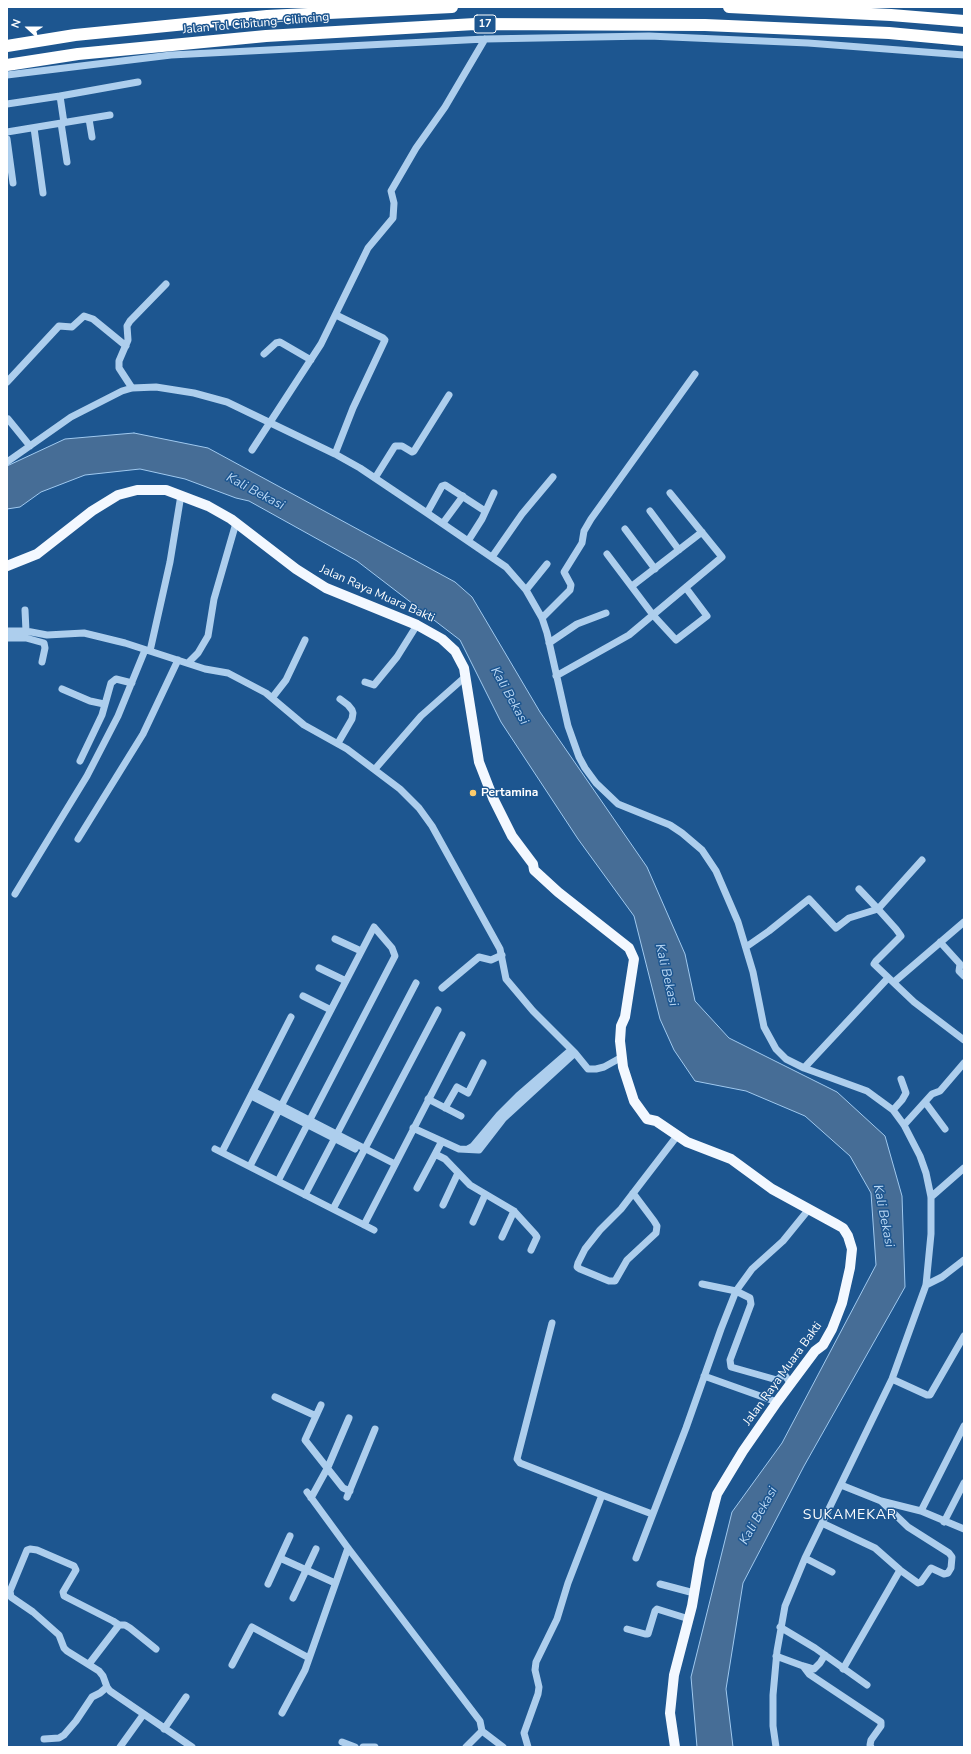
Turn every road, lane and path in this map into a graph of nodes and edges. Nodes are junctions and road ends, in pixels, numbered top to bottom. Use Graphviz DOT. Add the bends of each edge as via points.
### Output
graph roads {
  1 [pos="452,7"];
  2 [pos="729,7"];
  3 [pos="964,21"];
  4 [pos="485,39"];
  5 [pos="964,40"];
  6 [pos="7,46"];
  7 [pos="964,55"];
  8 [pos="7,65"];
  9 [pos="7,75"];
  10 [pos="138,82"];
  11 [pos="60,96"];
  12 [pos="7,104"];
  13 [pos="110,115"];
  14 [pos="89,119"];
  15 [pos="63,123"];
  16 [pos="34,128"];
  17 [pos="7,132"];
  18 [pos="92,137"];
  19 [pos="7,139"];
  20 [pos="68,162"];
  21 [pos="13,183"];
  22 [pos="43,194"];
  23 [pos="166,284"];
  24 [pos="336,315"];
  25 [pos="126,346"];
  26 [pos="264,354"];
  27 [pos="311,360"];
  28 [pos="695,374"];
  29 [pos="7,382"];
  30 [pos="132,388"];
  31 [pos="449,395"];
  32 [pos="8,419"];
  33 [pos="269,423"];
  34 [pos="30,446"];
  35 [pos="252,450"];
  36 [pos="335,454"];
  37 [pos="7,462"];
  38 [pos="553,477"];
  39 [pos="375,478"];
  40 [pos="494,493"];
  41 [pos="670,493"];
  42 [pos="181,495"];
  43 [pos="463,496"];
  44 [pos="486,511"];
  45 [pos="650,511"];
  46 [pos="428,513"];
  47 [pos="236,523"];
  48 [pos="443,523"];
  49 [pos="625,529"];
  50 [pos="702,532"];
  51 [pos="468,541"];
  52 [pos="679,550"];
  53 [pos="607,554"];
  54 [pos="492,557"];
  55 [pos="547,564"];
  56 [pos="7,566"];
  57 [pos="655,569"];
  58 [pos="632,586"];
  59 [pos="686,588"];
  60 [pos="526,590"];
  61 [pos="25,610"];
  62 [pos="606,613"];
  63 [pos="653,615"];
  64 [pos="542,618"];
  65 [pos="417,625"];
  66 [pos="7,631"];
  67 [pos="26,631"];
  68 [pos="47,635"];
  69 [pos="7,638"];
  70 [pos="305,640"];
  71 [pos="549,642"];
  72 [pos="44,643"];
  73 [pos="148,650"];
  74 [pos="178,660"];
  75 [pos="42,662"];
  76 [pos="188,663"];
  77 [pos="556,676"];
  78 [pos="466,677"];
  79 [pos="365,682"];
  80 [pos="132,683"];
  81 [pos="62,689"];
  82 [pos="272,698"];
  83 [pos="340,699"];
  84 [pos="104,704"];
  85 [pos="338,744"];
  86 [pos="80,761"];
  87 [pos="375,769"];
  88 [pos="78,839"];
  89 [pos="922,860"];
  90 [pos="859,889"];
  91 [pos="15,894"];
  92 [pos="878,909"];
  93 [pos="964,922"];
  94 [pos="335,939"];
  95 [pos="940,942"];
  96 [pos="746,947"];
  97 [pos="361,951"];
  98 [pos="502,956"];
  99 [pos="319,968"];
  100 [pos="964,976"];
  101 [pos="891,980"];
  102 [pos="346,981"];
  103 [pos="416,982"];
  104 [pos="442,988"];
  105 [pos="303,996"];
  106 [pos="331,1010"];
  107 [pos="438,1010"];
  108 [pos="291,1017"];
  109 [pos="462,1035"];
  110 [pos="964,1040"];
  111 [pos="573,1051"];
  112 [pos="622,1057"];
  113 [pos="483,1063"];
  114 [pos="964,1063"];
  115 [pos="804,1068"];
  116 [pos="901,1079"];
  117 [pos="252,1093"];
  118 [pos="428,1099"];
  119 [pos="925,1102"];
  120 [pos="281,1108"];
  121 [pos="445,1108"];
  122 [pos="893,1110"];
  123 [pos="460,1116"];
  124 [pos="309,1122"];
  125 [pos="904,1125"];
  126 [pos="414,1128"];
  127 [pos="945,1129"];
  128 [pos="677,1136"];
  129 [pos="336,1137"];
  130 [pos="442,1141"];
  131 [pos="364,1151"];
  132 [pos="435,1154"];
  133 [pos="250,1166"];
  134 [pos="394,1166"];
  135 [pos="964,1168"];
  136 [pos="458,1173"];
  137 [pos="278,1181"];
  138 [pos="417,1188"];
  139 [pos="634,1193"];
  140 [pos="485,1194"];
  141 [pos="305,1195"];
  142 [pos="931,1197"];
  143 [pos="443,1205"];
  144 [pos="333,1209"];
  145 [pos="809,1210"];
  146 [pos="514,1211"];
  147 [pos="473,1222"];
  148 [pos="364,1225"];
  149 [pos="374,1230"];
  150 [pos="502,1237"];
  151 [pos="531,1250"];
  152 [pos="964,1260"];
  153 [pos="702,1284"];
  154 [pos="926,1285"];
  155 [pos="736,1291"];
  156 [pos="552,1323"];
  157 [pos="964,1336"];
  158 [pos="704,1376"];
  159 [pos="892,1379"];
  160 [pos="791,1384"];
  161 [pos="275,1397"];
  162 [pos="778,1402"];
  163 [pos="321,1405"];
  164 [pos="316,1416"];
  165 [pos="349,1418"];
  166 [pos="964,1426"];
  167 [pos="375,1429"];
  168 [pos="328,1467"];
  169 [pos="964,1482"];
  170 [pos="841,1485"];
  171 [pos="602,1495"];
  172 [pos="881,1501"];
  173 [pos="921,1511"];
  174 [pos="652,1514"];
  175 [pos="944,1522"];
  176 [pos="822,1523"];
  177 [pos="964,1529"];
  178 [pos="290,1536"];
  179 [pos="348,1548"];
  180 [pos="316,1549"];
  181 [pos="280,1558"];
  182 [pos="636,1558"];
  183 [pos="805,1558"];
  184 [pos="306,1570"];
  185 [pos="900,1570"];
  186 [pos="832,1572"];
  187 [pos="334,1583"];
  188 [pos="268,1584"];
  189 [pos="660,1584"];
  190 [pos="694,1593"];
  191 [pos="293,1598"];
  192 [pos="689,1619"];
  193 [pos="119,1625"];
  194 [pos="780,1627"];
  195 [pos="628,1629"];
  196 [pos="156,1649"];
  197 [pos="825,1655"];
  198 [pos="776,1656"];
  199 [pos="309,1658"];
  200 [pos="89,1664"];
  201 [pos="232,1665"];
  202 [pos="803,1666"];
  203 [pos="843,1669"];
  204 [pos="867,1685"];
  205 [pos="106,1687"];
  206 [pos="186,1697"];
  207 [pos="282,1713"];
  208 [pos="143,1715"];
  209 [pos="164,1729"];
  210 [pos="482,1731"];
  211 [pos="44,1739"];
  212 [pos="342,1742"];
  213 [pos="120,1747"];
  214 [pos="192,1747"];
  215 [pos="355,1747"];
  216 [pos="363,1747"];
  217 [pos="375,1747"];
  218 [pos="466,1747"];
  219 [pos="503,1747"];
  220 [pos="528,1747"];
  221 [pos="675,1747"];
  222 [pos="776,1747"];
  223 [pos="871,1747"];
  1 -- 6 [label="highway, Jalan Tol Cibitung–Cilincing" via="267,16 75,35"];
  2 -- 3 [label="highway" via="891,14"];
  4 -- 7 [label="street" via="649,36 808,43"];
  4 -- 9 [label="street" via="171,55"];
  4 -- 24 [label="street" via="391,191 394,203 393,218 368,248"];
  5 -- 8 [label="highway, Jalan Tol Cibitung–Cilincing / 17" via="889,33 705,25 475,24 266,36 78,54"];
  10 -- 11 [label="street"];
  11 -- 12 [label="street"];
  11 -- 15 [label="street"];
  13 -- 14 [label="street"];
  14 -- 15 [label="street"];
  14 -- 18 [label="street"];
  15 -- 16 [label="street"];
  15 -- 20 [label="street"];
  16 -- 17 [label="street"];
  16 -- 22 [label="street"];
  19 -- 21 [label="street"];
  23 -- 25 [label="street" via="130,321 127,326"];
  24 -- 27 [label="street"];
  24 -- 36 [label="street" via="384,338 385,343 353,408"];
  25 -- 29 [label="street" via="93,318 84,316 72,327 59,326"];
  25 -- 30 [label="street" via="119,360 120,368"];
  26 -- 27 [label="street" via="280,342"];
  27 -- 33 [label="street"];
  28 -- 64 [label="street" via="591,519 584,531 579,550 564,572 571,585 570,590"];
  30 -- 33 [label="street" via="168,388 212,397"];
  30 -- 34 [label="street" via="80,412"];
  31 -- 39 [label="street" via="414,451 395,446"];
  32 -- 34 [label="street"];
  33 -- 35 [label="street"];
  33 -- 36 [label="street"];
  34 -- 37 [label="street"];
  36 -- 39 [label="street"];
  38 -- 54 [label="street" via="522,514"];
  39 -- 46 [label="street"];
  40 -- 44 [label="street"];
  41 -- 50 [label="street"];
  42 -- 47 [label="main road, Jalan Raya Muara Bakti" via="208,506"];
  42 -- 56 [label="main road, Jalan Raya Muara Bakti" via="166,490 146,489 118,495 92,511 37,554"];
  42 -- 73 [label="street" via="170,562"];
  43 -- 44 [label="street"];
  43 -- 46 [label="street" via="443,485"];
  43 -- 48 [label="street"];
  44 -- 51 [label="street"];
  45 -- 52 [label="street"];
  46 -- 48 [label="street"];
  47 -- 65 [label="main road, Jalan Raya Muara Bakti" via="326,588"];
  47 -- 76 [label="street" via="214,599 208,636 198,653"];
  48 -- 51 [label="street"];
  49 -- 57 [label="street"];
  50 -- 52 [label="street"];
  50 -- 59 [label="street" via="722,557"];
  51 -- 54 [label="street"];
  52 -- 57 [label="street"];
  53 -- 58 [label="street"];
  54 -- 60 [label="street" via="506,567"];
  55 -- 60 [label="street"];
  57 -- 58 [label="street"];
  58 -- 63 [label="street"];
  59 -- 63 [label="street"];
  59 -- 63 [label="street" via="707,616 676,640"];
  60 -- 64 [label="street"];
  61 -- 67 [label="street"];
  62 -- 71 [label="street" via="577,624"];
  63 -- 77 [label="street" via="629,635"];
  64 -- 71 [label="street"];
  65 -- 78 [label="main road, Jalan Raya Muara Bakti" via="442,639 456,651"];
  65 -- 79 [label="street" via="398,657 374,685"];
  66 -- 67 [label="street"];
  67 -- 68 [label="street"];
  68 -- 72 [label="street"];
  68 -- 73 [label="street" via="84,633"];
  69 -- 72 [label="street" via="26,638"];
  70 -- 82 [label="street" via="286,680"];
  71 -- 77 [label="street"];
  72 -- 75 [label="street"];
  73 -- 74 [label="street"];
  73 -- 80 [label="street"];
  74 -- 76 [label="street"];
  74 -- 88 [label="street" via="143,734"];
  76 -- 82 [label="street" via="228,673"];
  77 -- 96 [label="street" via="568,726 585,768 596,783 618,804 670,825 702,850 728,896"];
  78 -- 87 [label="street" via="421,716"];
  78 -- 112 [label="main road, Jalan Raya Muara Bakti" via="479,762 512,836 533,864 534,870 629,948 634,959 624,1017 620,1026"];
  80 -- 84 [label="street" via="114,680"];
  80 -- 91 [label="street" via="87,776"];
  81 -- 84 [label="street"];
  82 -- 85 [label="street" via="304,724"];
  83 -- 85 [label="street" via="353,713"];
  84 -- 86 [label="street" via="102,715"];
  85 -- 87 [label="street"];
  87 -- 98 [label="street" via="412,800 432,826"];
  89 -- 92 [label="street"];
  90 -- 92 [label="street"];
  92 -- 96 [label="street" via="849,918 836,928 809,899"];
  92 -- 101 [label="street" via="901,934 875,962"];
  93 -- 95 [label="street"];
  94 -- 97 [label="street"];
  95 -- 100 [label="street" via="960,963 959,971"];
  95 -- 101 [label="street"];
  96 -- 115 [label="street" via="766,1034 781,1054"];
  97 -- 102 [label="street"];
  97 -- 124 [label="street" via="374,927 392,948 395,956"];
  98 -- 104 [label="street" via="491,960 480,957"];
  98 -- 111 [label="street" via="506,979"];
  99 -- 102 [label="street"];
  101 -- 110 [label="street" via="914,1002"];
  101 -- 115 [label="street"];
  102 -- 106 [label="street"];
  103 -- 129 [label="street"];
  105 -- 106 [label="street"];
  106 -- 120 [label="street"];
  107 -- 131 [label="street"];
  108 -- 117 [label="street"];
  109 -- 118 [label="street"];
  111 -- 112 [label="street" via="585,1067 592,1069"];
  111 -- 130 [label="street" via="468,1149 459,1149"];
  112 -- 128 [label="main road, Jalan Raya Muara Bakti" via="634,1101 647,1119 656,1121"];
  113 -- 121 [label="street" via="468,1093 457,1087"];
  114 -- 119 [label="street" via="940,1090"];
  115 -- 122 [label="street" via="867,1091"];
  116 -- 122 [label="street" via="906,1093"];
  117 -- 120 [label="street"];
  117 -- 133 [label="street" via="218,1150"];
  118 -- 121 [label="street"];
  118 -- 126 [label="street"];
  119 -- 125 [label="street"];
  119 -- 127 [label="street"];
  120 -- 124 [label="street"];
  120 -- 133 [label="street"];
  121 -- 123 [label="street"];
  122 -- 125 [label="street"];
  124 -- 129 [label="street"];
  124 -- 137 [label="street"];
  125 -- 142 [label="street" via="920,1156"];
  126 -- 130 [label="street"];
  126 -- 134 [label="street"];
  128 -- 139 [label="street"];
  128 -- 145 [label="main road, Jalan Raya Muara Bakti" via="731,1159 772,1189"];
  129 -- 131 [label="street"];
  129 -- 141 [label="street"];
  130 -- 132 [label="street"];
  131 -- 134 [label="street"];
  131 -- 144 [label="street"];
  132 -- 136 [label="street" via="445,1159"];
  132 -- 138 [label="street"];
  133 -- 137 [label="street"];
  134 -- 148 [label="street"];
  135 -- 142 [label="street"];
  136 -- 140 [label="street" via="470,1185"];
  136 -- 143 [label="street"];
  137 -- 141 [label="street"];
  139 -- 139 [label="street" via="585,1249 577,1267 609,1281 615,1281 627,1260 656,1233 657,1226"];
  140 -- 146 [label="street"];
  140 -- 147 [label="street"];
  141 -- 144 [label="street"];
  142 -- 154 [label="street" via="931,1234"];
  144 -- 148 [label="street"];
  145 -- 155 [label="street" via="783,1241 752,1269"];
  145 -- 160 [label="main road, Jalan Raya Muara Bakti" via="843,1228 850,1241 851,1258 845,1291 832,1329 823,1345 815,1350"];
  146 -- 150 [label="street"];
  146 -- 151 [label="street" via="535,1234"];
  148 -- 149 [label="street"];
  152 -- 154 [label="street" via="942,1277"];
  153 -- 155 [label="street"];
  154 -- 159 [label="street"];
  155 -- 158 [label="street"];
  155 -- 160 [label="street" via="751,1300 730,1365 777,1380 784,1374"];
  156 -- 171 [label="street" via="517,1459 520,1463"];
  157 -- 159 [label="street" via="930,1395"];
  158 -- 162 [label="street"];
  158 -- 174 [label="street"];
  159 -- 170 [label="street"];
  160 -- 162 [label="main road, Jalan Raya Muara Bakti"];
  161 -- 164 [label="street"];
  162 -- 190 [label="main road, Jalan Raya Muara Bakti" via="743,1451 717,1494"];
  163 -- 164 [label="street"];
  164 -- 168 [label="street" via="305,1440"];
  165 -- 168 [label="street"];
  166 -- 173 [label="street"];
  167 -- 168 [label="street" via="349,1494"];
  168 -- 179 [label="street" via="309,1495"];
  169 -- 175 [label="street"];
  170 -- 172 [label="street"];
  170 -- 176 [label="street"];
  171 -- 174 [label="street"];
  171 -- 220 [label="street" via="557,1619 536,1662 535,1670 540,1687 524,1733"];
  172 -- 173 [label="street"];
  172 -- 185 [label="street" via="908,1527 952,1557 953,1563 948,1573 944,1574 931,1568 919,1583"];
  173 -- 175 [label="street"];
  174 -- 182 [label="street"];
  175 -- 177 [label="street"];
  176 -- 183 [label="street"];
  176 -- 185 [label="street" via="875,1548"];
  178 -- 181 [label="street"];
  179 -- 187 [label="street"];
  179 -- 210 [label="street" via="480,1721"];
  180 -- 184 [label="street"];
  181 -- 184 [label="street"];
  181 -- 188 [label="street"];
  183 -- 186 [label="street"];
  183 -- 194 [label="street" via="790,1592"];
  184 -- 187 [label="street"];
  184 -- 191 [label="street"];
  185 -- 203 [label="street"];
  187 -- 199 [label="street"];
  189 -- 190 [label="street"];
  190 -- 192 [label="main road, Jalan Raya Muara Bakti"];
  192 -- 195 [label="street" via="657,1609 647,1634"];
  192 -- 221 [label="main road, Jalan Raya Muara Bakti" via="672,1688 670,1713"];
  193 -- 196 [label="street" via="130,1628"];
  193 -- 200 [label="street"];
  193 -- 200 [label="street" via="64,1596 63,1592 76,1570 74,1566 37,1550 28,1550 10,1591 11,1597 59,1635 67,1651"];
  194 -- 197 [label="street"];
  194 -- 198 [label="street"];
  197 -- 202 [label="street" via="814,1669"];
  197 -- 203 [label="street"];
  198 -- 202 [label="street"];
  198 -- 222 [label="street" via="772,1711"];
  199 -- 201 [label="street" via="252,1627"];
  199 -- 207 [label="street"];
  200 -- 205 [label="street" via="103,1676"];
  202 -- 223 [label="street" via="809,1674 881,1722 871,1740"];
  203 -- 204 [label="street"];
  205 -- 208 [label="street"];
  205 -- 211 [label="street" via="92,1697 64,1735"];
  206 -- 209 [label="street"];
  208 -- 209 [label="street"];
  208 -- 213 [label="street"];
  209 -- 214 [label="street"];
  210 -- 218 [label="street"];
  210 -- 219 [label="street"];
  212 -- 215 [label="street"];
  216 -- 217 [label="street"];
}
